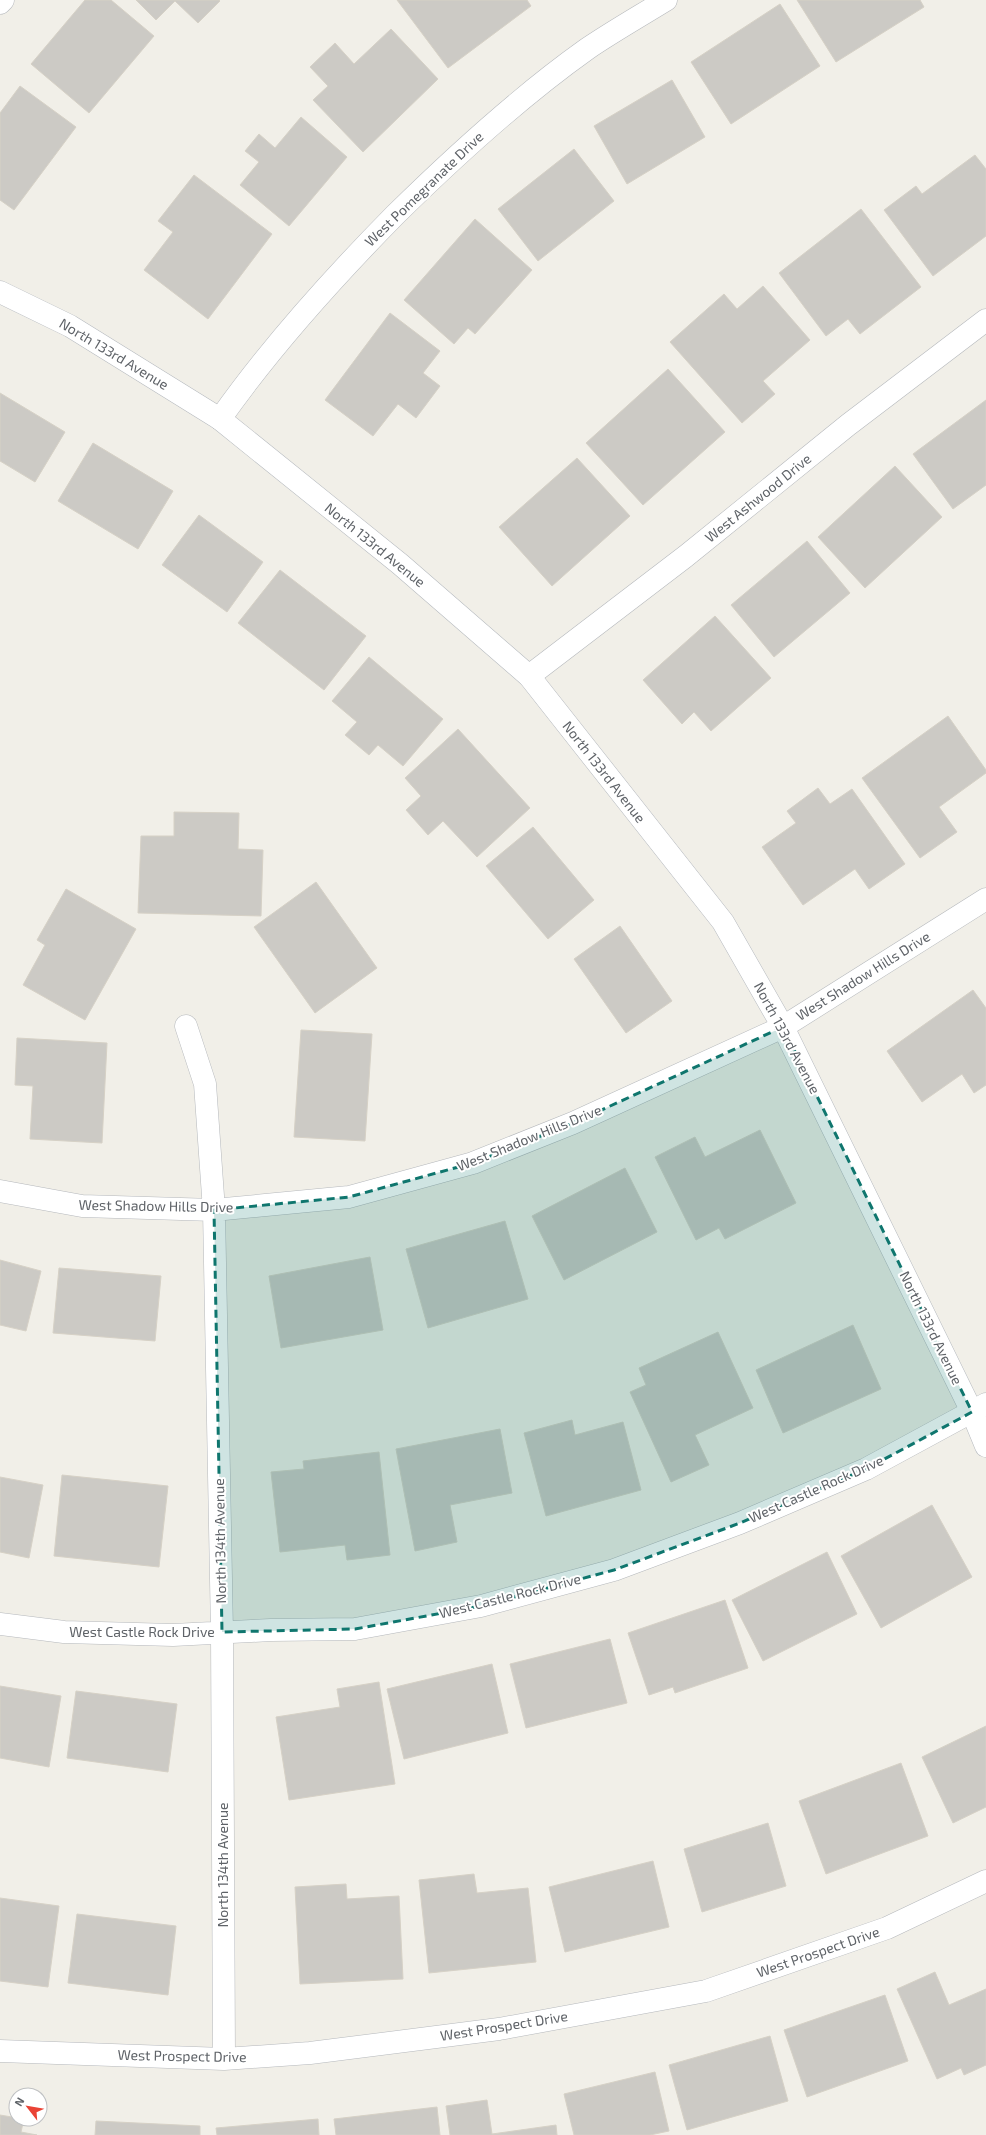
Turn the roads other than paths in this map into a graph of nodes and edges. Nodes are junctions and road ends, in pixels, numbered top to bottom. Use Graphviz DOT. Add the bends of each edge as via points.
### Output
graph roads {
  1 [pos="3,0"];
  2 [pos="666,0"];
  3 [pos="0,3"];
  4 [pos="0,292"];
  5 [pos="986,320"];
  6 [pos="220,419"];
  7 [pos="529,676"];
  8 [pos="986,899"];
  9 [pos="186,1026"];
  10 [pos="783,1027"];
  11 [pos="0,1191"];
  12 [pos="214,1210"];
  13 [pos="979,1408"];
  14 [pos="986,1446"];
  15 [pos="0,1624"];
  16 [pos="222,1632"];
  17 [pos="986,1881"];
  18 [pos="0,2051"];
  19 [pos="224,2059"];
  1 -- 3 [label="street"];
  2 -- 6 [label="street, West Pomegranate Drive" via="587,49 508,111 434,177 337,274 251,376"];
  4 -- 6 [label="street, North 133rd Avenue" via="70,326"];
  5 -- 7 [label="street, West Ashwood Drive"];
  6 -- 7 [label="street, North 133rd Avenue" via="400,564"];
  7 -- 10 [label="street, North 133rd Avenue" via="723,922"];
  8 -- 10 [label="street, West Shadow Hills Drive"];
  9 -- 12 [label="street, North 134th Avenue" via="205,1084"];
  10 -- 12 [label="street, West Shadow Hills Drive" via="573,1124 473,1163 348,1197"];
  10 -- 13 [label="street, North 133rd Avenue"];
  11 -- 12 [label="street, West Shadow Hills Drive" via="82,1206"];
  12 -- 16 [label="street, North 134th Avenue"];
  13 -- 14 [label="street, North 133rd Avenue"];
  13 -- 16 [label="street, West Castle Rock Drive" via="866,1469 740,1522 614,1570 481,1606 355,1628"];
  15 -- 16 [label="street, West Castle Rock Drive" via="64,1632 173,1635"];
  16 -- 19 [label="street, North 134th Avenue"];
  17 -- 19 [label="street, West Prospect Drive" via="887,1928 706,1991 499,2029 310,2053"];
  18 -- 19 [label="street, West Prospect Drive"];
}
